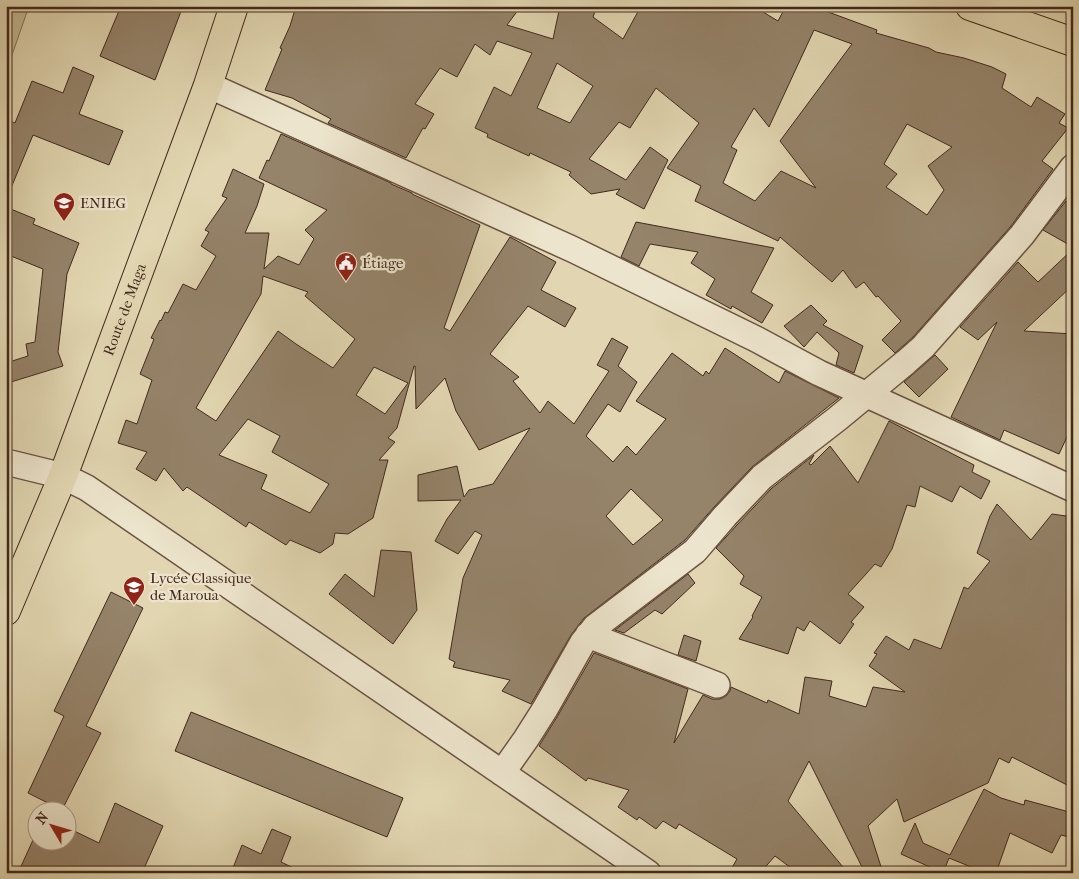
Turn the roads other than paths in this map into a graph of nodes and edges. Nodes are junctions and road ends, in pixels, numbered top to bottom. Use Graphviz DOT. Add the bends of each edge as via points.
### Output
graph roads {
  1 [pos="234,6"];
  2 [pos="970,6"];
  3 [pos="1073,42"];
  4 [pos="208,85"];
  5 [pos="1073,167"];
  6 [pos="867,395"];
  7 [pos="6,462"];
  8 [pos="63,476"];
  9 [pos="1073,489"];
  10 [pos="6,611"];
  11 [pos="588,635"];
  12 [pos="717,685"];
  13 [pos="502,773"];
  14 [pos="648,873"];
  1 -- 4 [label="main road, Route de Maga"];
  2 -- 3 [label="main road"];
  4 -- 6 [label="street" via="572,249"];
  4 -- 8 [label="main road, Route de Maga"];
  5 -- 6 [label="street" via="1026,230 922,347"];
  6 -- 9 [label="street"];
  6 -- 11 [label="street" via="762,477 695,551"];
  7 -- 8 [label="street"];
  8 -- 10 [label="main road, Route de Maga"];
  8 -- 13 [label="street" via="87,488"];
  11 -- 12 [label="street"];
  11 -- 13 [label="street" via="545,709"];
  13 -- 14 [label="street"];
}
